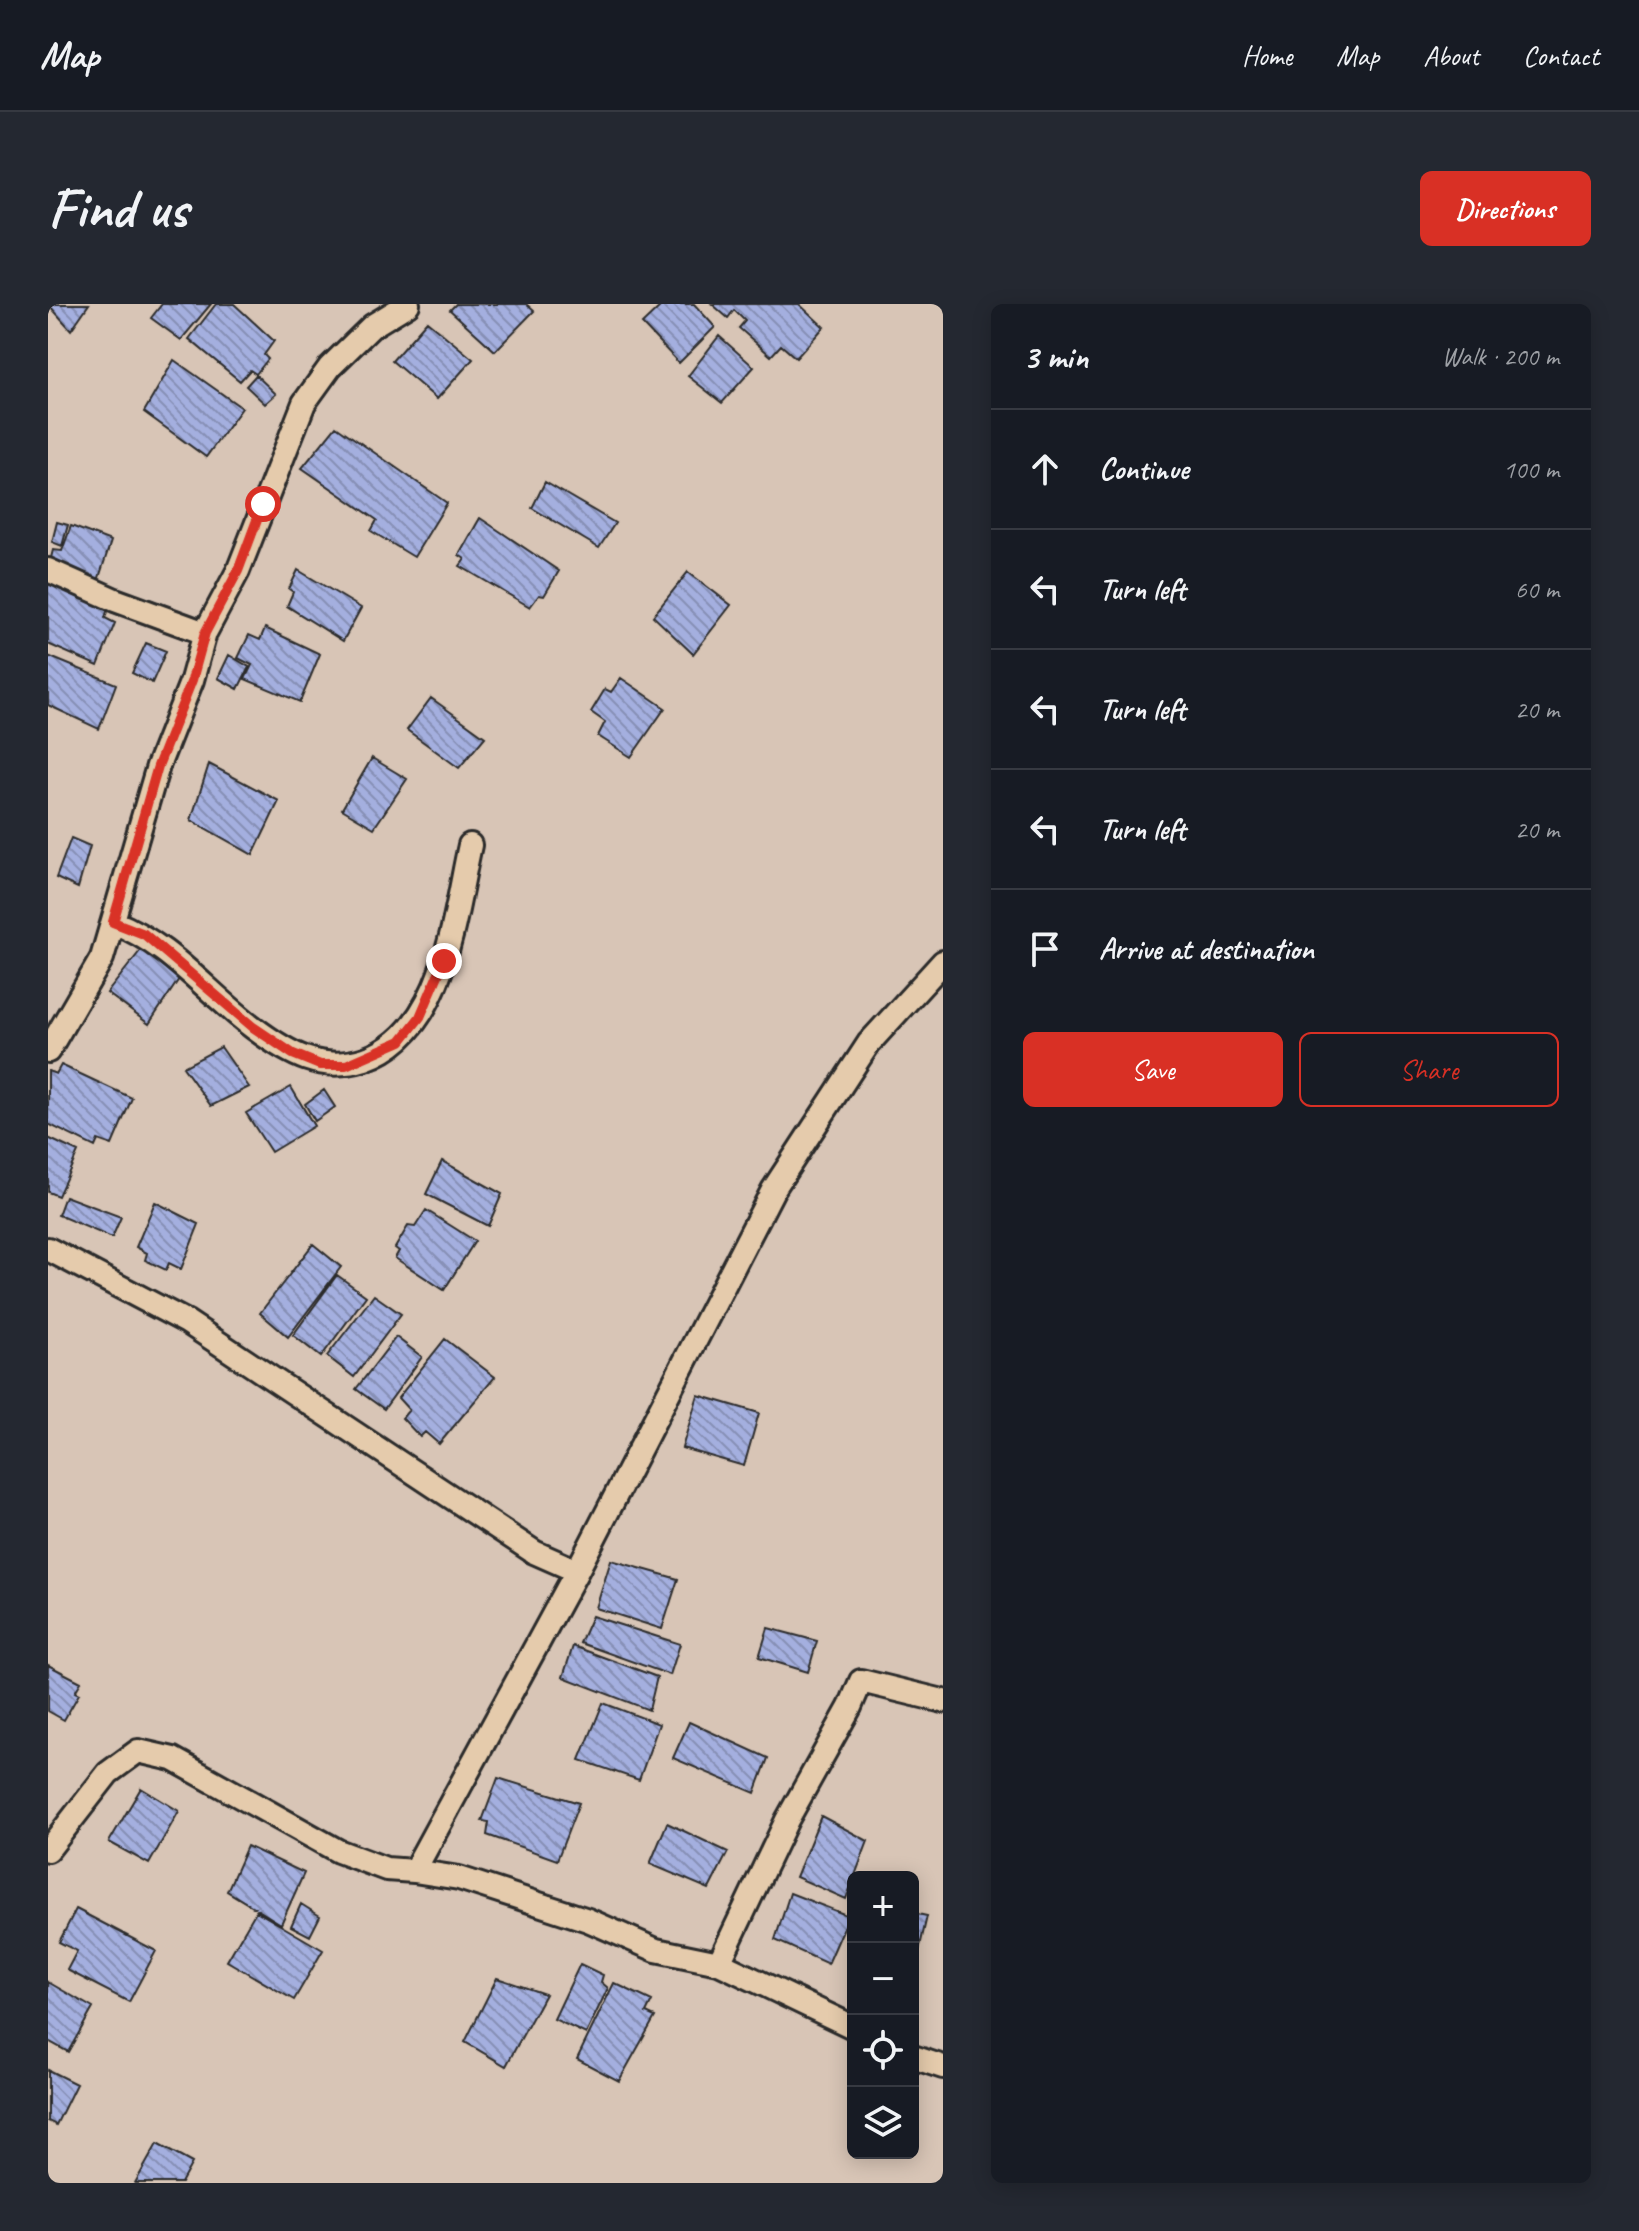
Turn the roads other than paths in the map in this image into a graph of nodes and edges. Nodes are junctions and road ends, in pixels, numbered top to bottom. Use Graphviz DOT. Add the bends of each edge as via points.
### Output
graph roads {
  1 [pos="405,305"];
  2 [pos="48,570"];
  3 [pos="205,633"];
  4 [pos="470,845"];
  5 [pos="113,922"];
  6 [pos="943,962"];
  7 [pos="52,1035"];
  8 [pos="48,1249"];
  9 [pos="577,1571"];
  10 [pos="943,1701"];
  11 [pos="48,1850"];
  12 [pos="414,1871"];
  13 [pos="719,1963"];
  14 [pos="847,2024"];
  15 [pos="919,2059"];
  16 [pos="943,2067"];
  1 -- 3 [label="street" via="372,326 330,367 304,403 238,571"];
  2 -- 3 [label="street"];
  3 -- 5 [label="street" via="158,766"];
  4 -- 5 [label="street" via="444,961 420,1017 401,1041 346,1065 320,1065 293,1054 253,1027 144,934"];
  5 -- 7 [label="street" via="102,958"];
  6 -- 9 [label="street" via="869,1043 773,1190"];
  8 -- 9 [label="street" via="187,1322 534,1552"];
  9 -- 12 [label="street"];
  10 -- 13 [label="street" via="861,1681"];
  11 -- 12 [label="street" via="108,1773 138,1751 173,1759 338,1851 386,1869"];
  12 -- 13 [label="street" via="459,1878 588,1920 656,1950"];
  13 -- 14 [label="street"];
  15 -- 16 [label="street"];
}
